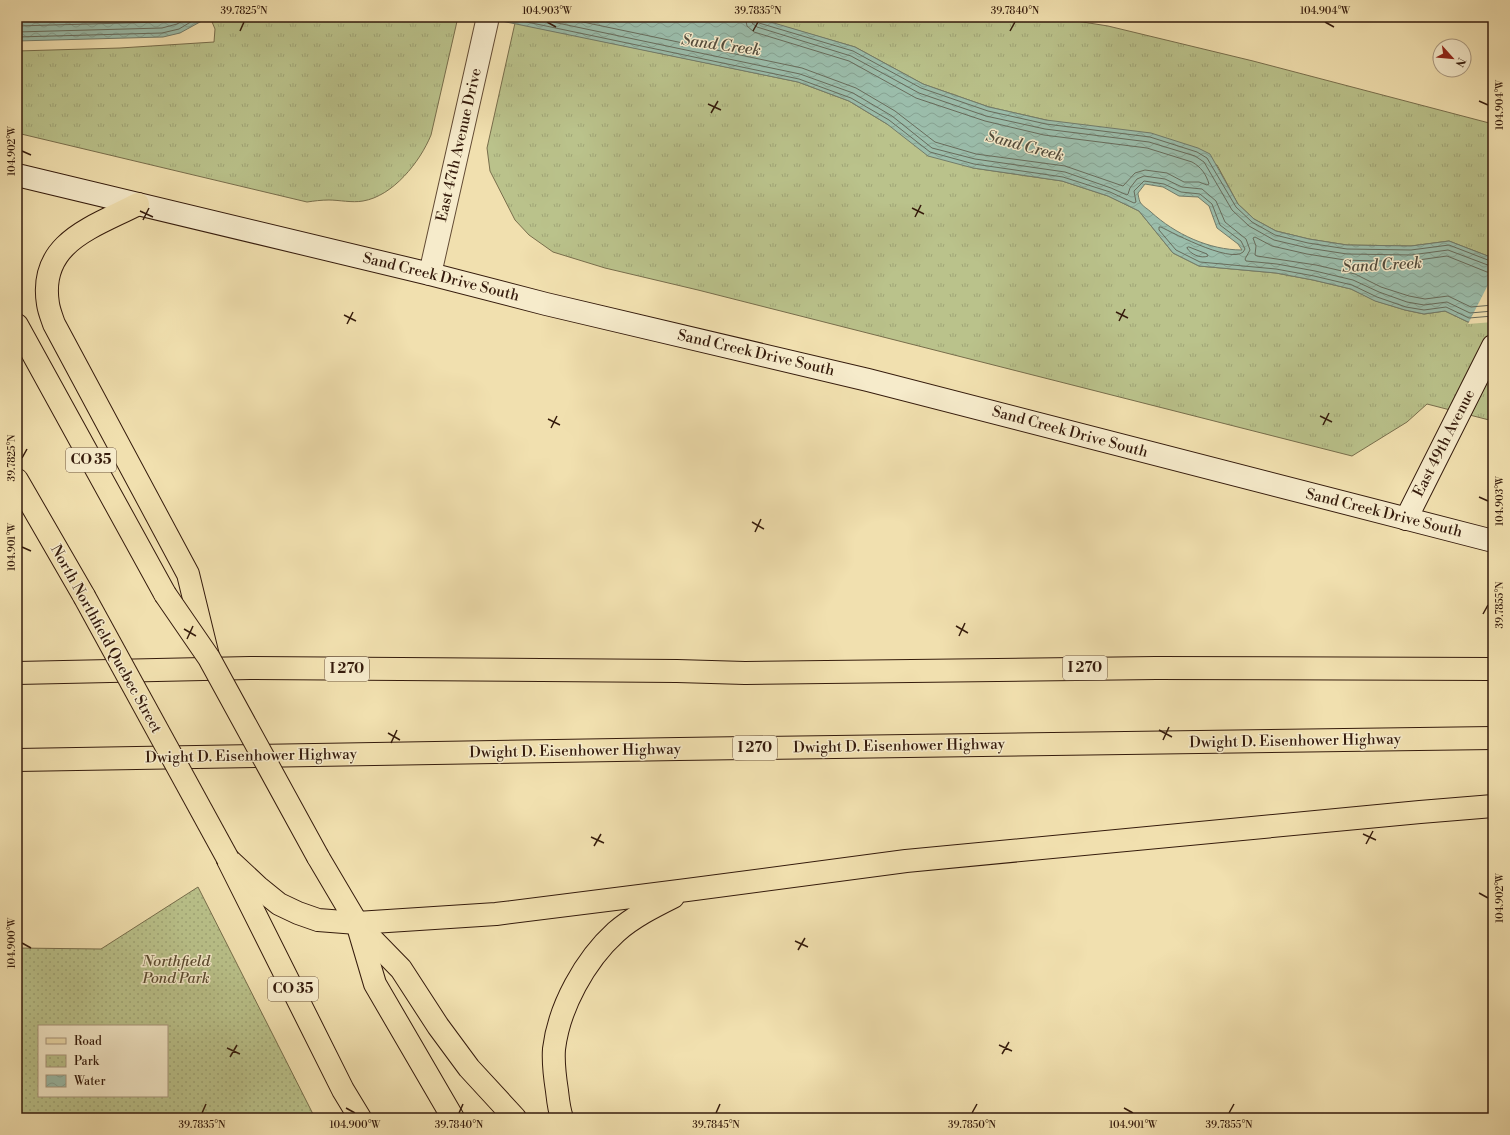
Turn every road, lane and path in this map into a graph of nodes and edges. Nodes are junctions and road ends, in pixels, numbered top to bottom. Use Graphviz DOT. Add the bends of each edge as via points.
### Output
graph roads {
  1 [pos="488,17"];
  2 [pos="17,174"];
  3 [pos="138,204"];
  4 [pos="430,274"];
  5 [pos="17,325"];
  6 [pos="1493,346"];
  7 [pos="17,480"];
  8 [pos="1406,519"];
  9 [pos="1493,541"];
  10 [pos="209,658"];
  11 [pos="1493,669"];
  12 [pos="17,673"];
  13 [pos="1493,738"];
  14 [pos="17,760"];
  15 [pos="1493,806"];
  16 [pos="228,859"];
  17 [pos="687,890"];
  18 [pos="356,923"];
  19 [pos="360,1118"];
  20 [pos="453,1118"];
  21 [pos="515,1118"];
  22 [pos="562,1118"];
  1 -- 4 [label="main road, East 47th Avenue Drive"];
  2 -- 3 [label="main road, Sand Creek Drive South"];
  3 -- 4 [label="main road, Sand Creek Drive South"];
  3 -- 10 [label="main road" via="79,235 62,247 52,263 46,283 48,304 54,324 188,574"];
  4 -- 8 [label="main road, Sand Creek Drive South" via="868,380"];
  5 -- 10 [label="main road, CO 35, bridge" via="165,594"];
  6 -- 8 [label="main road, East 49th Avenue"];
  7 -- 16 [label="main road, North Northfield Quebec Street / CO 35, bridge" via="84,596"];
  8 -- 9 [label="main road, Sand Creek Drive South"];
  10 -- 18 [label="main road, CO 35, bridge"];
  11 -- 12 [label="main road, I 270" via="1156,668 745,673 250,668"];
  13 -- 14 [label="main road, Dwight D. Eisenhower Highway / I 270"];
  15 -- 17 [label="main road" via="906,860"];
  16 -- 18 [label="main road" via="274,900 298,913 318,920"];
  16 -- 19 [label="main road, North Northfield Quebec Street / CO 35" via="343,1090"];
  17 -- 18 [label="main road" via="496,914"];
  17 -- 22 [label="main road" via="649,909 615,932 592,957 576,983 554,1050 555,1080"];
  18 -- 20 [label="main road, CO 35" via="375,984"];
  18 -- 21 [label="main road" via="401,969 469,1068"];
}
